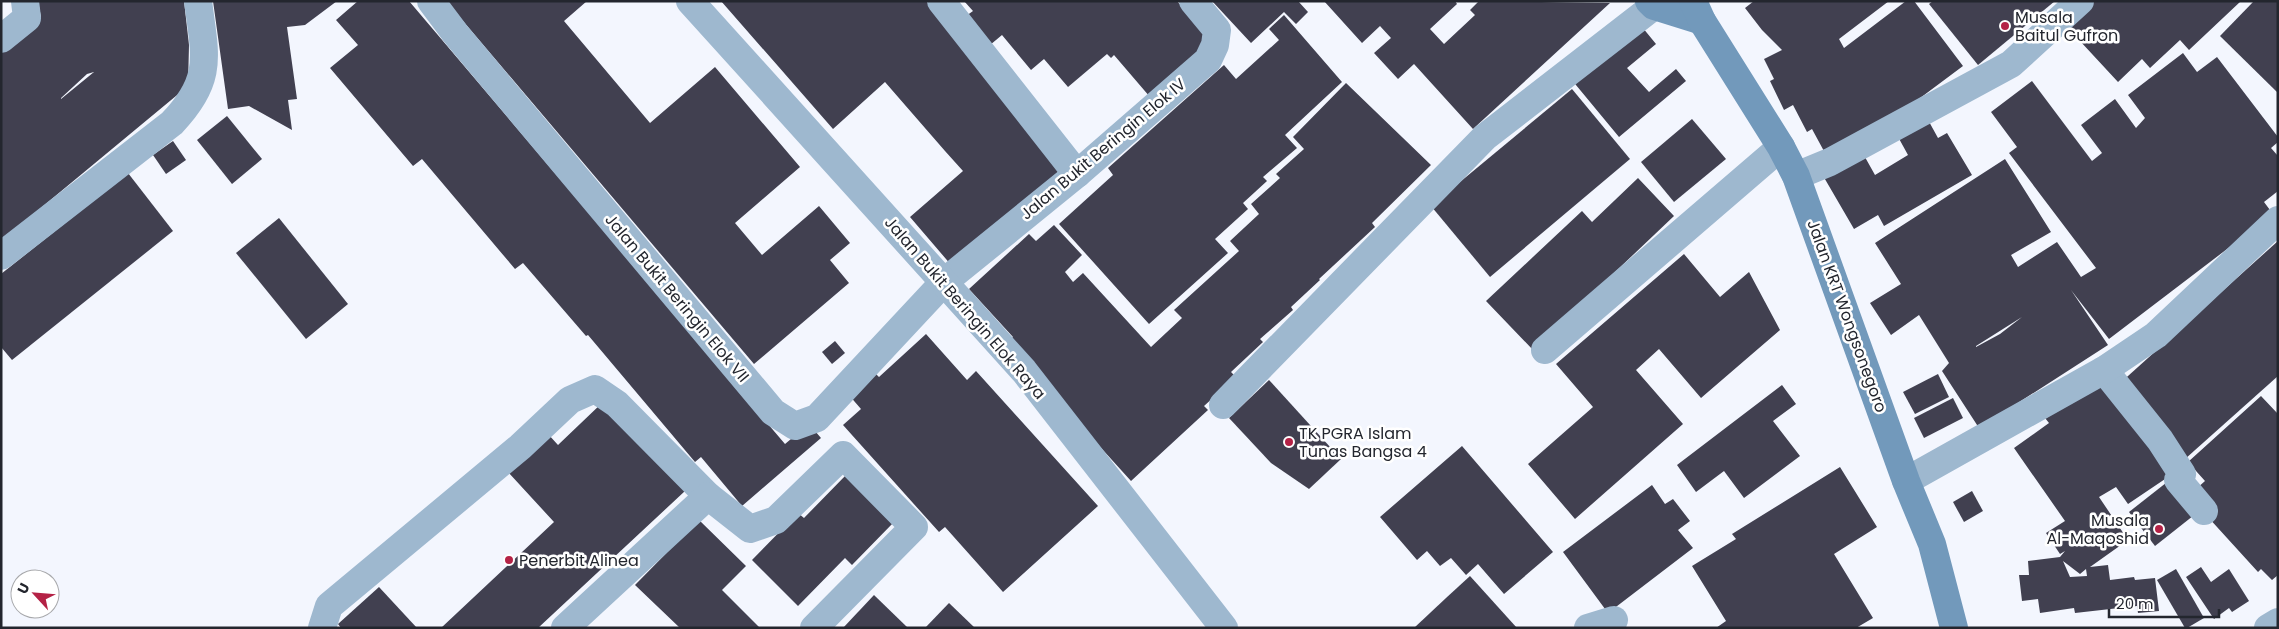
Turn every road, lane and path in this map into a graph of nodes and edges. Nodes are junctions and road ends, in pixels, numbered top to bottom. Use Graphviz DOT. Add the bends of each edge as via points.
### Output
graph roads {
  1 [pos="25,1"];
  2 [pos="198,1"];
  3 [pos="431,1"];
  4 [pos="690,1"];
  5 [pos="940,1"];
  6 [pos="1193,1"];
  7 [pos="2080,1"];
  8 [pos="1652,4"];
  9 [pos="1698,11"];
  10 [pos="1,39"];
  11 [pos="1781,148"];
  12 [pos="1077,174"];
  13 [pos="1796,176"];
  14 [pos="2278,220"];
  15 [pos="1,256"];
  16 [pos="944,282"];
  17 [pos="1545,350"];
  18 [pos="2104,370"];
  19 [pos="1224,405"];
  20 [pos="1906,481"];
  21 [pos="708,496"];
  22 [pos="2204,512"];
  23 [pos="1614,620"];
  24 [pos="2278,622"];
  25 [pos="322,628"];
  26 [pos="565,628"];
  27 [pos="814,628"];
  28 [pos="1224,628"];
  29 [pos="1588,628"];
  30 [pos="1954,628"];
  31 [pos="2268,628"];
  1 -- 10 [label="street" via="27,18"];
  2 -- 15 [label="street" via="204,74 196,95 187,107"];
  3 -- 16 [label="street, Jalan Bukit Beringin Elok VII" via="773,412 795,426 817,418"];
  4 -- 16 [label="street, Jalan Bukit Beringin Elok Raya"];
  5 -- 12 [label="street"];
  6 -- 12 [label="street, Jalan Bukit Beringin Elok IV" via="1217,30 1208,60"];
  7 -- 13 [label="street" via="2012,64 1830,162"];
  8 -- 9 [label="street, Jalan KRT Wongsonegoro"];
  8 -- 19 [label="street" via="1485,137"];
  9 -- 11 [label="street, Jalan KRT Wongsonegoro"];
  11 -- 13 [label="street, Jalan KRT Wongsonegoro"];
  11 -- 17 [label="street"];
  12 -- 16 [label="street, Jalan Bukit Beringin Elok IV"];
  13 -- 20 [label="street, Jalan KRT Wongsonegoro"];
  14 -- 18 [label="street" via="2156,335"];
  16 -- 28 [label="street, Jalan Bukit Beringin Elok Raya" via="1024,372"];
  18 -- 20 [label="street"];
  18 -- 22 [label="street" via="2160,440 2182,474 2178,480"];
  20 -- 30 [label="street, Jalan KRT Wongsonegoro" via="1932,544"];
  21 -- 25 [label="street" via="617,404 596,389 570,400 520,447 329,606"];
  21 -- 26 [label="street"];
  21 -- 27 [label="street" via="750,529 776,520 843,454 914,527"];
  23 -- 29 [label="street"];
  24 -- 31 [label="street"];
}
